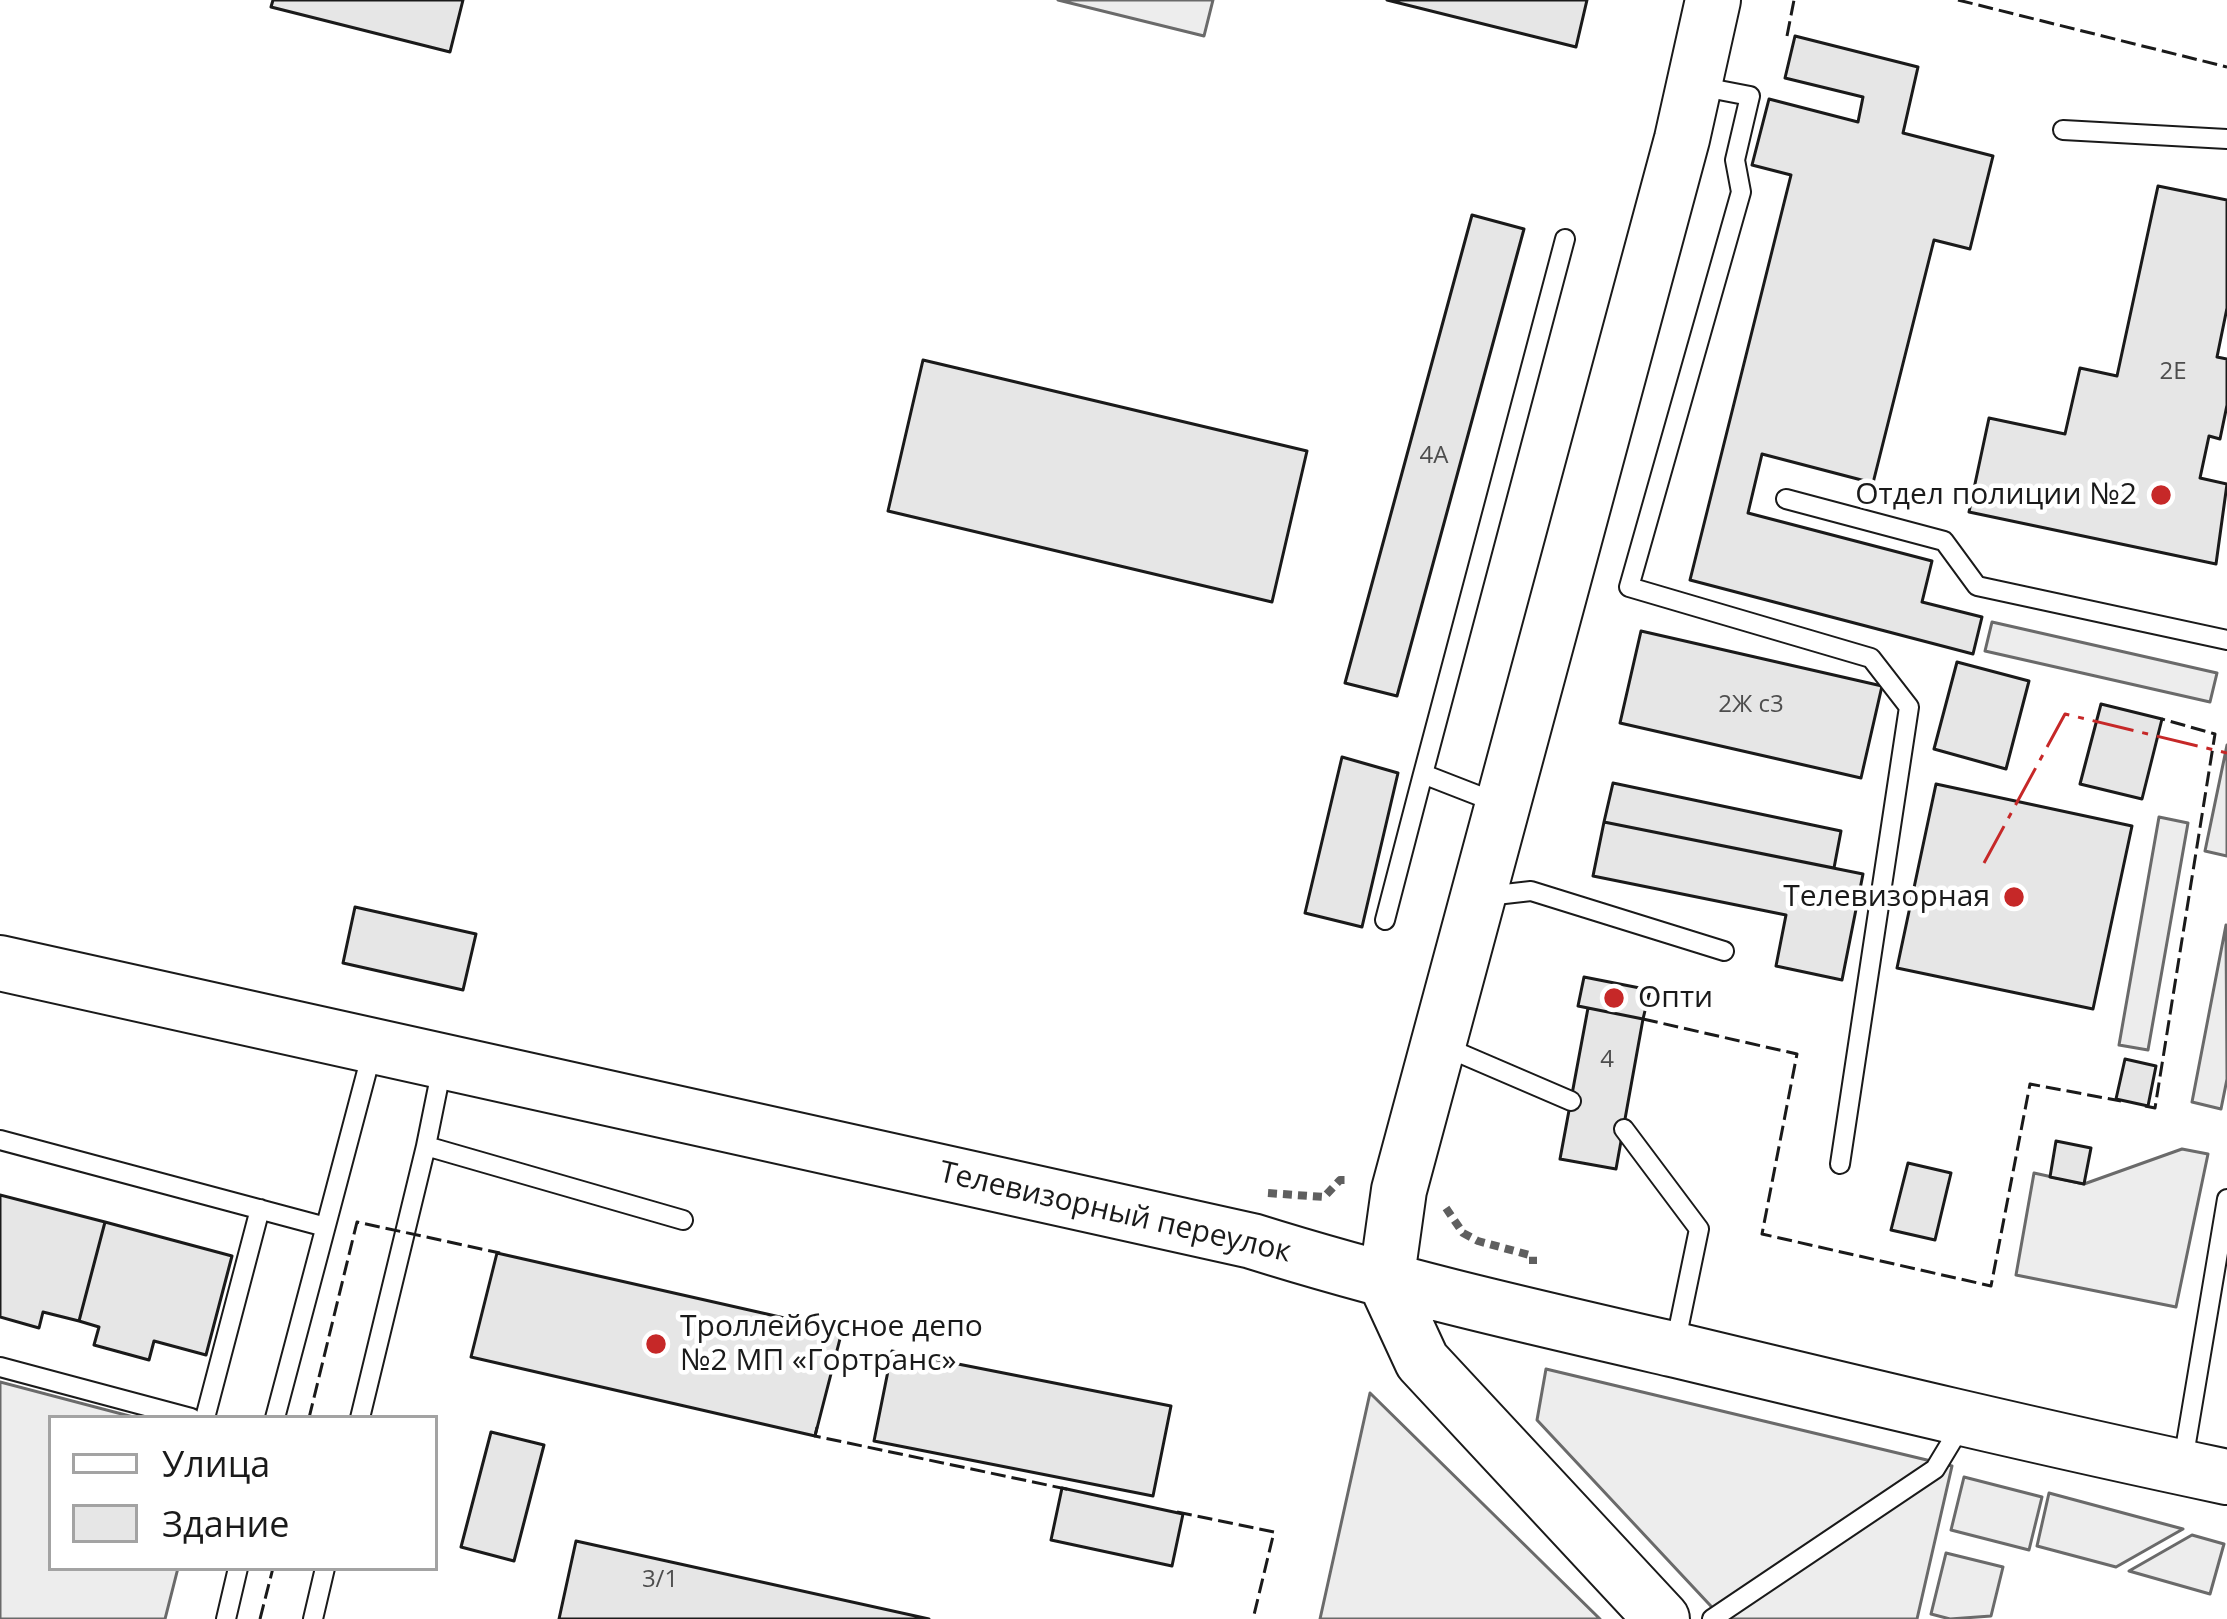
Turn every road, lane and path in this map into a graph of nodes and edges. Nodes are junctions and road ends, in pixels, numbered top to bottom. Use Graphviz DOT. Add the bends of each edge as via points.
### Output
graph roads {
  1 [pos="1713,0"];
  2 [pos="1696,85"];
  3 [pos="2062,130"];
  4 [pos="2227,139"];
  5 [pos="1565,239"];
  6 [pos="1786,499"];
  7 [pos="2227,640"];
  8 [pos="1423,774"];
  9 [pos="1500,803"];
  10 [pos="1478,897"];
  11 [pos="1384,920"];
  12 [pos="1724,951"];
  13 [pos="0,963"];
  14 [pos="1440,1044"];
  15 [pos="373,1047"];
  16 [pos="443,1062"];
  17 [pos="1570,1101"];
  18 [pos="1624,1129"];
  19 [pos="0,1140"];
  20 [pos="426,1146"];
  21 [pos="1840,1165"];
  22 [pos="1348,1180"];
  23 [pos="2227,1199"];
  24 [pos="1440,1200"];
  25 [pos="1260,1204"];
  26 [pos="260,1209"];
  27 [pos="683,1220"];
  28 [pos="322,1226"];
  29 [pos="1533,1264"];
  30 [pos="1385,1283"];
  31 [pos="2218,1306"];
  32 [pos="1674,1350"];
  33 [pos="0,1367"];
  34 [pos="180,1415"];
  35 [pos="206,1415"];
  36 [pos="276,1415"];
  37 [pos="362,1415"];
  38 [pos="1964,1422"];
  39 [pos="2204,1472"];
  40 [pos="237,1571"];
  41 [pos="324,1571"];
  42 [pos="226,1619"];
  43 [pos="313,1619"];
  44 [pos="1662,1619"];
  45 [pos="1712,1619"];
  1 -- 2 [label="street"];
  2 -- 9 [label="street"];
  2 -- 21 [label="lane" via="1750,96 1735,160 1742,192 1629,587 1871,658 1909,707"];
  3 -- 4 [label="lane"];
  5 -- 8 [label="lane"];
  6 -- 7 [label="lane" via="1943,541 1977,586"];
  8 -- 9 [label="lane"];
  8 -- 11 [label="lane"];
  9 -- 10 [label="street"];
  10 -- 12 [label="lane" via="1532,891"];
  10 -- 14 [label="street"];
  13 -- 15 [label="street, Телевизорный переулок"];
  14 -- 17 [label="lane"];
  14 -- 30 [label="street" via="1399,1190"];
  15 -- 16 [label="street, Телевизорный переулок"];
  15 -- 28 [label="lane"];
  16 -- 20 [label="lane"];
  16 -- 30 [label="street, Телевизорный переулок" via="1252,1240"];
  18 -- 32 [label="lane" via="1699,1229"];
  19 -- 26 [label="lane"];
  20 -- 27 [label="lane"];
  20 -- 37 [label="lane"];
  22 -- 25 [label="path" via="1324,1197 1263,1193"];
  23 -- 31 [label="lane"];
  24 -- 29 [label="path" via="1463,1233 1533,1256"];
  26 -- 28 [label="lane"];
  26 -- 35 [label="lane"];
  28 -- 36 [label="lane"];
  30 -- 32 [label="street, Телевизорный переулок"];
  30 -- 44 [label="street" via="1422,1361"];
  31 -- 39 [label="lane"];
  32 -- 38 [label="street, Телевизорный переулок"];
  33 -- 34 [label="lane"];
  38 -- 39 [label="street, Телевизорный переулок"];
  38 -- 45 [label="lane" via="1935,1469"];
  40 -- 42 [label="lane"];
  41 -- 43 [label="lane"];
}
